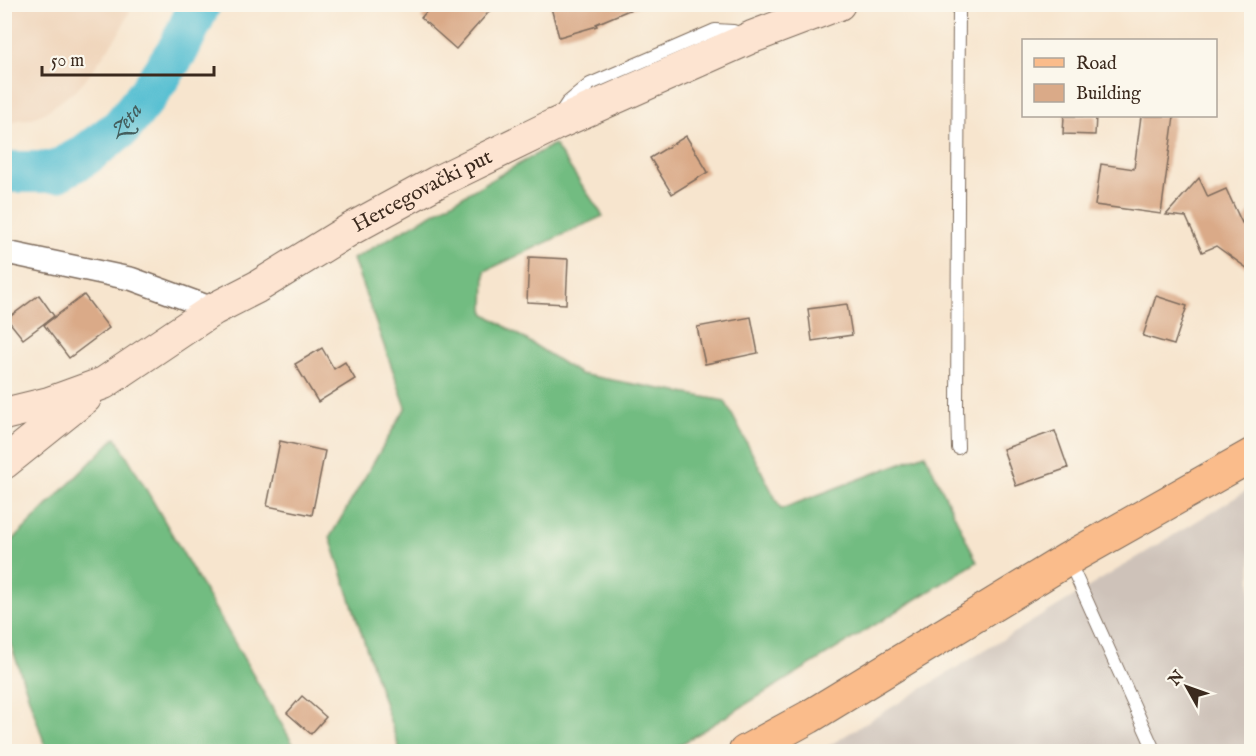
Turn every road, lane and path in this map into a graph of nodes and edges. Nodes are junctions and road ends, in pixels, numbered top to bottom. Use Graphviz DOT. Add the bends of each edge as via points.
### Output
graph roads {
  1 [pos="839,4"];
  2 [pos="959,4"];
  3 [pos="4,252"];
  4 [pos="213,309"];
  5 [pos="104,383"];
  6 [pos="4,414"];
  7 [pos="958,448"];
  8 [pos="1251,455"];
  9 [pos="4,463"];
  10 [pos="1068,559"];
  11 [pos="745,752"];
  12 [pos="1155,752"];
  1 -- 4 [label="main road, Hercegovački put" via="752,37 554,125 411,196"];
  2 -- 7 [label="lane"];
  3 -- 4 [label="street" via="132,279"];
  4 -- 5 [label="main road, Hercegovački put"];
  5 -- 6 [label="main road"];
  5 -- 9 [label="main road"];
  8 -- 10 [label="main road"];
  10 -- 11 [label="main road"];
  10 -- 12 [label="lane"];
}
